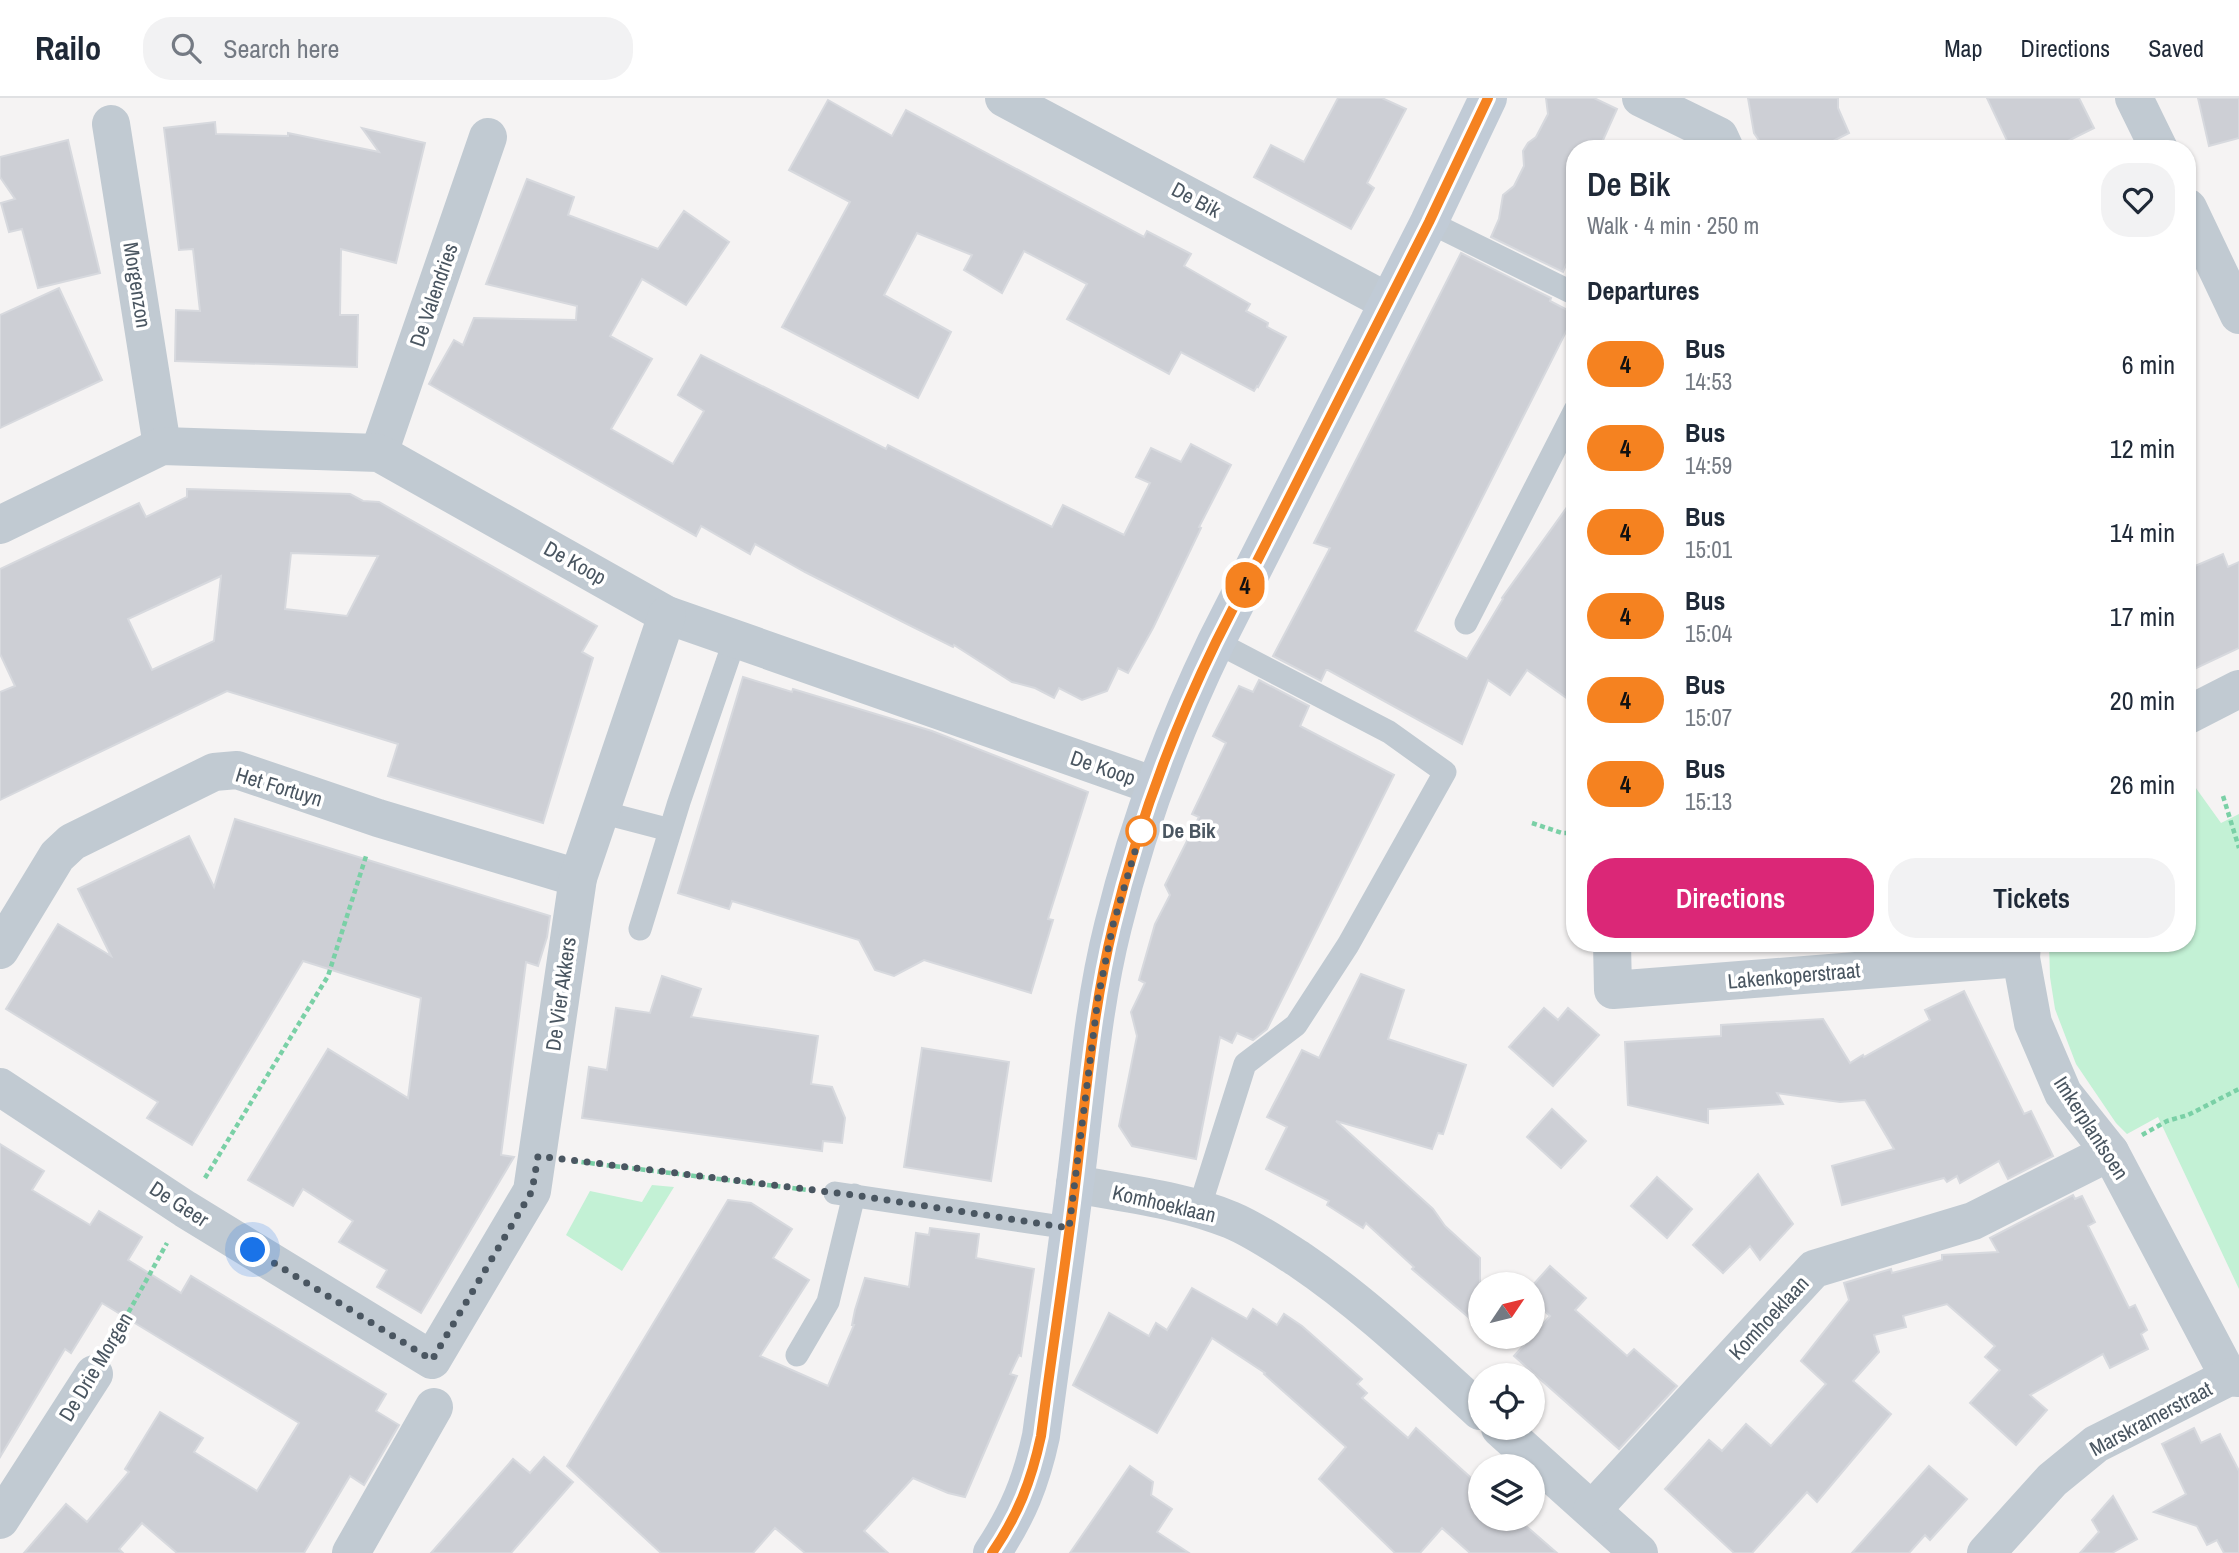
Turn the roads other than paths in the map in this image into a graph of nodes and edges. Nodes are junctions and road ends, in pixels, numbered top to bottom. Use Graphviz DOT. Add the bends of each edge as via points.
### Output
graph roads {
  1 [pos="1004,98"];
  2 [pos="1488,98"];
  3 [pos="1641,98"];
  4 [pos="2134,98"];
  5 [pos="111,124"];
  6 [pos="488,137"];
  7 [pos="1721,140"];
  8 [pos="2155,140"];
  9 [pos="1429,222"];
  10 [pos="2196,225"];
  11 [pos="1566,290"];
  12 [pos="1388,302"];
  13 [pos="2239,315"];
  14 [pos="1566,428"];
  15 [pos="162,446"];
  16 [pos="379,453"];
  17 [pos="0,525"];
  18 [pos="667,615"];
  19 [pos="1466,623"];
  20 [pos="735,639"];
  21 [pos="1216,642"];
  22 [pos="2239,689"];
  23 [pos="2196,711"];
  24 [pos="1155,786"];
  25 [pos="601,812"];
  26 [pos="670,830"];
  27 [pos="578,878"];
  28 [pos="640,929"];
  29 [pos="0,950"];
  30 [pos="1612,952"];
  31 [pos="2011,952"];
  32 [pos="2021,952"];
  33 [pos="0,1087"];
  34 [pos="2110,1152"];
  35 [pos="1075,1184"];
  36 [pos="1199,1209"];
  37 [pos="1069,1228"];
  38 [pos="797,1355"];
  39 [pos="432,1360"];
  40 [pos="94,1374"];
  41 [pos="2234,1377"];
  42 [pos="1468,1400"];
  43 [pos="434,1407"];
  44 [pos="1513,1440"];
  45 [pos="1592,1510"];
  46 [pos="0,1520"];
  47 [pos="351,1553"];
  48 [pos="992,1553"];
  49 [pos="1639,1553"];
  50 [pos="1986,1553"];
  1 -- 12 [label="street, De Bik"];
  2 -- 9 [label="street"];
  3 -- 7 [label="street"];
  4 -- 8 [label="street"];
  5 -- 15 [label="street, Morgenzon"];
  6 -- 16 [label="street, De Valendries"];
  9 -- 11 [label="lane"];
  9 -- 12 [label="street"];
  10 -- 13 [label="street"];
  12 -- 21 [label="street"];
  14 -- 19 [label="lane"];
  15 -- 16 [label="street, De Koop"];
  15 -- 17 [label="street, De Koop"];
  16 -- 18 [label="street, De Koop"];
  18 -- 20 [label="street, De Koop"];
  18 -- 25 [label="street, De Vier Akkers"];
  20 -- 24 [label="street, De Koop"];
  20 -- 26 [label="lane"];
  21 -- 24 [label="street"];
  21 -- 36 [label="lane" via="1389,732 1445,772 1348,945 1296,1026 1245,1064"];
  22 -- 23 [label="street"];
  24 -- 35 [label="street" via="1103,972"];
  25 -- 26 [label="lane"];
  25 -- 27 [label="street, De Vier Akkers"];
  26 -- 28 [label="lane"];
  27 -- 29 [label="street, Het Fortuyn" via="237,770 214,772 72,842 57,856"];
  27 -- 39 [label="street, De Vier Akkers" via="532,1191"];
  30 -- 31 [label="street, Lakenkoperstraat" via="1614,990"];
  32 -- 34 [label="street, Imkerplantsoen" via="2033,1023 2063,1093"];
  33 -- 39 [label="street, De Geer" via="185,1209"];
  34 -- 41 [label="street, Imkerplantsoen"];
  34 -- 45 [label="street, Komhoeklaan" via="1973,1221 1814,1269"];
  35 -- 36 [label="street, Komhoeklaan"];
  35 -- 37 [label="street"];
  36 -- 42 [label="street, Komhoeklaan" via="1260,1235 1331,1281"];
  37 -- 38 [label="lane" via="844,1194 828,1302"];
  37 -- 48 [label="street" via="1032,1474"];
  40 -- 46 [label="street, De Drie Morgen"];
  41 -- 50 [label="street, Marskramerstraat" via="2096,1444 2052,1480"];
  43 -- 47 [label="street"];
  44 -- 45 [label="street"];
  45 -- 49 [label="street"];
}
